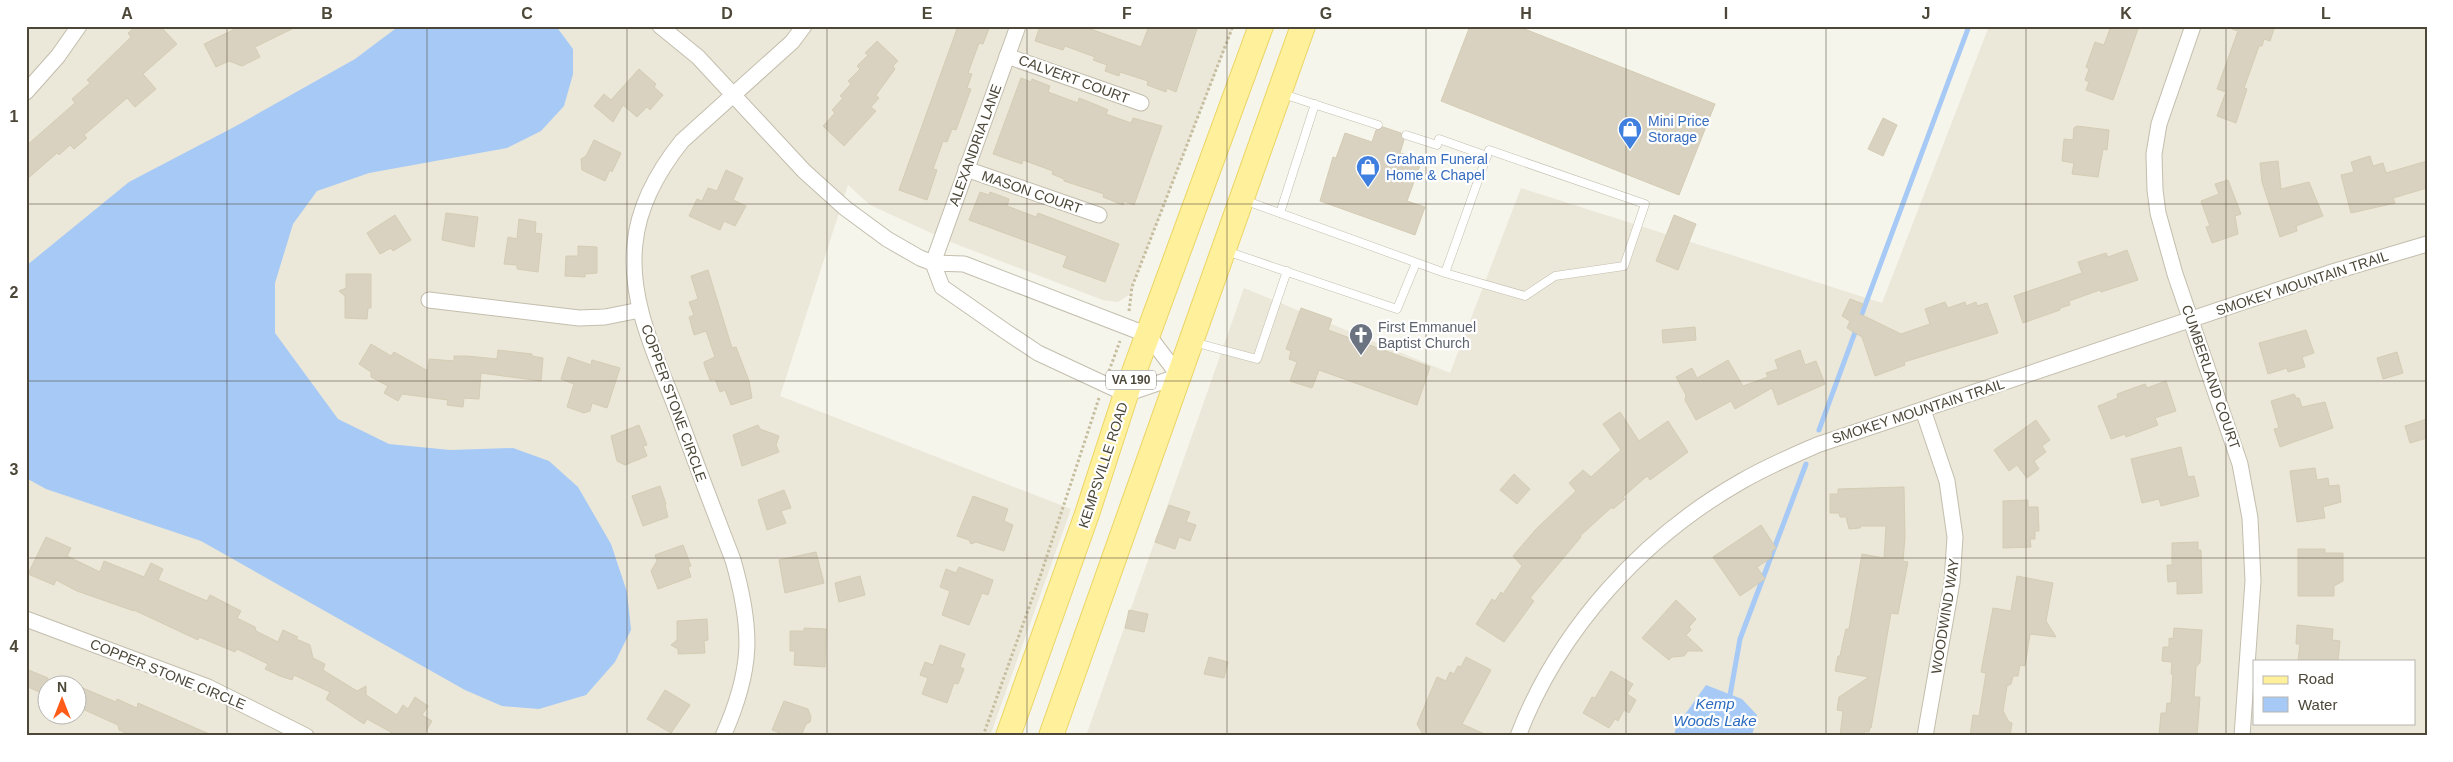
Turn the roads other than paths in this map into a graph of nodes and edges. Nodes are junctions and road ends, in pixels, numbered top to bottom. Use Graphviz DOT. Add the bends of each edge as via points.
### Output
graph roads {
  1 [pos="79,26"];
  2 [pos="660,26"];
  3 [pos="804,26"];
  4 [pos="1018,26"];
  5 [pos="1261,26"];
  6 [pos="1304,26"];
  7 [pos="2193,26"];
  8 [pos="1007,56"];
  9 [pos="26,92"];
  10 [pos="1280,93"];
  11 [pos="734,94"];
  12 [pos="1141,103"];
  13 [pos="1315,104"];
  14 [pos="1378,125"];
  15 [pos="1406,135"];
  16 [pos="1487,156"];
  17 [pos="966,170"];
  18 [pos="1242,199"];
  19 [pos="1280,213"];
  20 [pos="1099,215"];
  21 [pos="2427,244"];
  22 [pos="1224,250"];
  23 [pos="1416,262"];
  24 [pos="933,263"];
  25 [pos="1287,271"];
  26 [pos="1445,273"];
  27 [pos="429,300"];
  28 [pos="640,310"];
  29 [pos="2191,319"];
  30 [pos="1148,335"];
  31 [pos="1192,341"];
  32 [pos="1179,376"];
  33 [pos="1126,394"];
  34 [pos="1923,410"];
  35 [pos="26,619"];
  36 [pos="306,736"];
  37 [pos="723,736"];
  38 [pos="1008,736"];
  39 [pos="1051,736"];
  40 [pos="1518,736"];
  41 [pos="1925,736"];
  42 [pos="2242,736"];
  1 -- 9 [label="street"];
  2 -- 11 [label="street"];
  3 -- 11 [label="street, COPPER STONE CIRCLE" via="792,42"];
  4 -- 8 [label="street, ALEXANDRIA LANE"];
  5 -- 30 [label="main road, KEMPSVILLE ROAD / VA 190"];
  6 -- 10 [label="main road, VA 190"];
  7 -- 29 [label="street, CUMBERLAND COURT" via="2159,124 2154,154 2158,213"];
  8 -- 12 [label="street, CALVERT COURT"];
  8 -- 17 [label="street, ALEXANDRIA LANE"];
  10 -- 13 [label="lane"];
  10 -- 18 [label="main road, VA 190"];
  11 -- 24 [label="street" via="804,172 845,208 886,239"];
  11 -- 28 [label="street, COPPER STONE CIRCLE" via="666,160 645,200 635,243 634,265"];
  13 -- 14 [label="lane"];
  13 -- 19 [label="lane"];
  15 -- 16 [label="lane" via="1436,145 1439,139"];
  16 -- 26 [label="lane"];
  16 -- 26 [label="lane" via="1489,150 1645,204 1624,266 1555,276 1525,296"];
  17 -- 20 [label="street, MASON COURT"];
  17 -- 24 [label="street, ALEXANDRIA LANE"];
  18 -- 19 [label="lane"];
  18 -- 22 [label="main road, VA 190"];
  19 -- 23 [label="lane"];
  21 -- 29 [label="street, SMOKEY MOUNTAIN TRAIL"];
  22 -- 25 [label="lane"];
  22 -- 31 [label="main road, VA 190"];
  23 -- 25 [label="lane" via="1397,309"];
  23 -- 26 [label="lane"];
  24 -- 30 [label="street" via="964,264"];
  24 -- 33 [label="street" via="942,287 1005,332 1038,353"];
  25 -- 31 [label="lane" via="1257,359"];
  27 -- 28 [label="street" via="579,318"];
  28 -- 37 [label="street, COPPER STONE CIRCLE" via="744,600 748,629 746,666 737,705"];
  29 -- 34 [label="street, SMOKEY MOUNTAIN TRAIL"];
  29 -- 42 [label="street, CUMBERLAND COURT" via="2240,464 2250,518 2253,581"];
  30 -- 32 [label="street"];
  30 -- 33 [label="main road, KEMPSVILLE ROAD / VA 190"];
  31 -- 32 [label="main road, VA 190"];
  32 -- 33 [label="street"];
  32 -- 39 [label="main road, VA 190"];
  33 -- 38 [label="main road, KEMPSVILLE ROAD / VA 190"];
  34 -- 40 [label="street, SMOKEY MOUNTAIN TRAIL" via="1817,445 1742,481 1688,516 1620,577 1584,619 1536,695"];
  34 -- 41 [label="street, WOODWIND WAY" via="1948,481 1955,537 1952,582"];
  35 -- 36 [label="street, COPPER STONE CIRCLE" via="208,687"];
}
